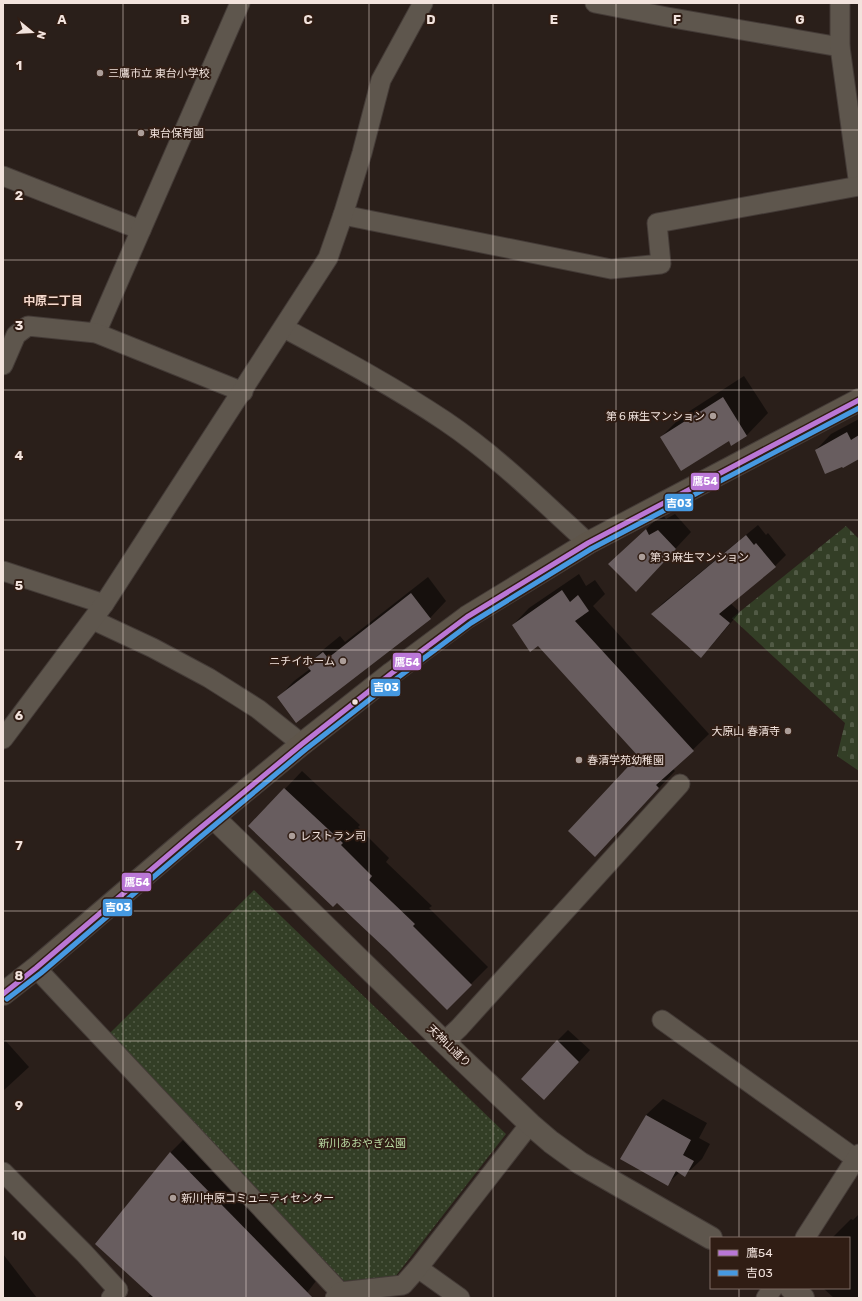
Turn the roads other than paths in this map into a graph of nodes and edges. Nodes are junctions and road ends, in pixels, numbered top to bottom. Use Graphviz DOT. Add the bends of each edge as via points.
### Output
graph roads {
  1 [pos="240,3"];
  2 [pos="422,3"];
  3 [pos="595,3"];
  4 [pos="840,3"];
  5 [pos="840,46"];
  6 [pos="3,176"];
  7 [pos="859,186"];
  8 [pos="343,215"];
  9 [pos="141,230"];
  10 [pos="284,328"];
  11 [pos="96,333"];
  12 [pos="3,366"];
  13 [pos="242,392"];
  14 [pos="859,400"];
  15 [pos="588,543"];
  16 [pos="3,571"];
  17 [pos="104,604"];
  18 [pos="93,620"];
  19 [pos="3,739"];
  20 [pos="302,744"];
  21 [pos="680,784"];
  22 [pos="214,818"];
  23 [pos="36,968"];
  24 [pos="3,994"];
  25 [pos="662,1020"];
  26 [pos="444,1042"];
  27 [pos="530,1124"];
  28 [pos="857,1157"];
  29 [pos="3,1172"];
  30 [pos="710,1237"];
  31 [pos="805,1237"];
  32 [pos="418,1268"];
  33 [pos="772,1289"];
  34 [pos="792,1289"];
  35 [pos="338,1295"];
  36 [pos="111,1298"];
  37 [pos="460,1298"];
  38 [pos="766,1298"];
  39 [pos="803,1298"];
  1 -- 9 [label="street"];
  2 -- 8 [label="street" via="381,80"];
  3 -- 5 [label="street"];
  4 -- 5 [label="street"];
  5 -- 7 [label="street"];
  6 -- 9 [label="street"];
  7 -- 8 [label="street" via="657,223 661,264 611,269"];
  8 -- 10 [label="street" via="328,258"];
  9 -- 11 [label="street"];
  10 -- 13 [label="street"];
  10 -- 15 [label="street" via="386,383 446,421 499,463"];
  11 -- 12 [label="street" via="28,326 16,335"];
  11 -- 13 [label="street"];
  13 -- 17 [label="street"];
  14 -- 15 [label="main road"];
  15 -- 20 [label="main road" via="467,617"];
  16 -- 17 [label="street"];
  17 -- 18 [label="street"];
  18 -- 19 [label="street"];
  18 -- 20 [label="street" via="209,678 258,709"];
  20 -- 22 [label="main road"];
  21 -- 26 [label="street"];
  22 -- 23 [label="main road"];
  22 -- 26 [label="street, 天神山通り"];
  23 -- 24 [label="main road"];
  23 -- 35 [label="street"];
  25 -- 28 [label="street"];
  26 -- 27 [label="street, 天神山通り"];
  27 -- 30 [label="street, 天神山通り" via="580,1163"];
  27 -- 32 [label="street"];
  28 -- 31 [label="street"];
  29 -- 36 [label="street" via="118,1290"];
  32 -- 35 [label="street" via="403,1285"];
  32 -- 37 [label="street"];
  33 -- 38 [label="street"];
  34 -- 39 [label="street"];
}
